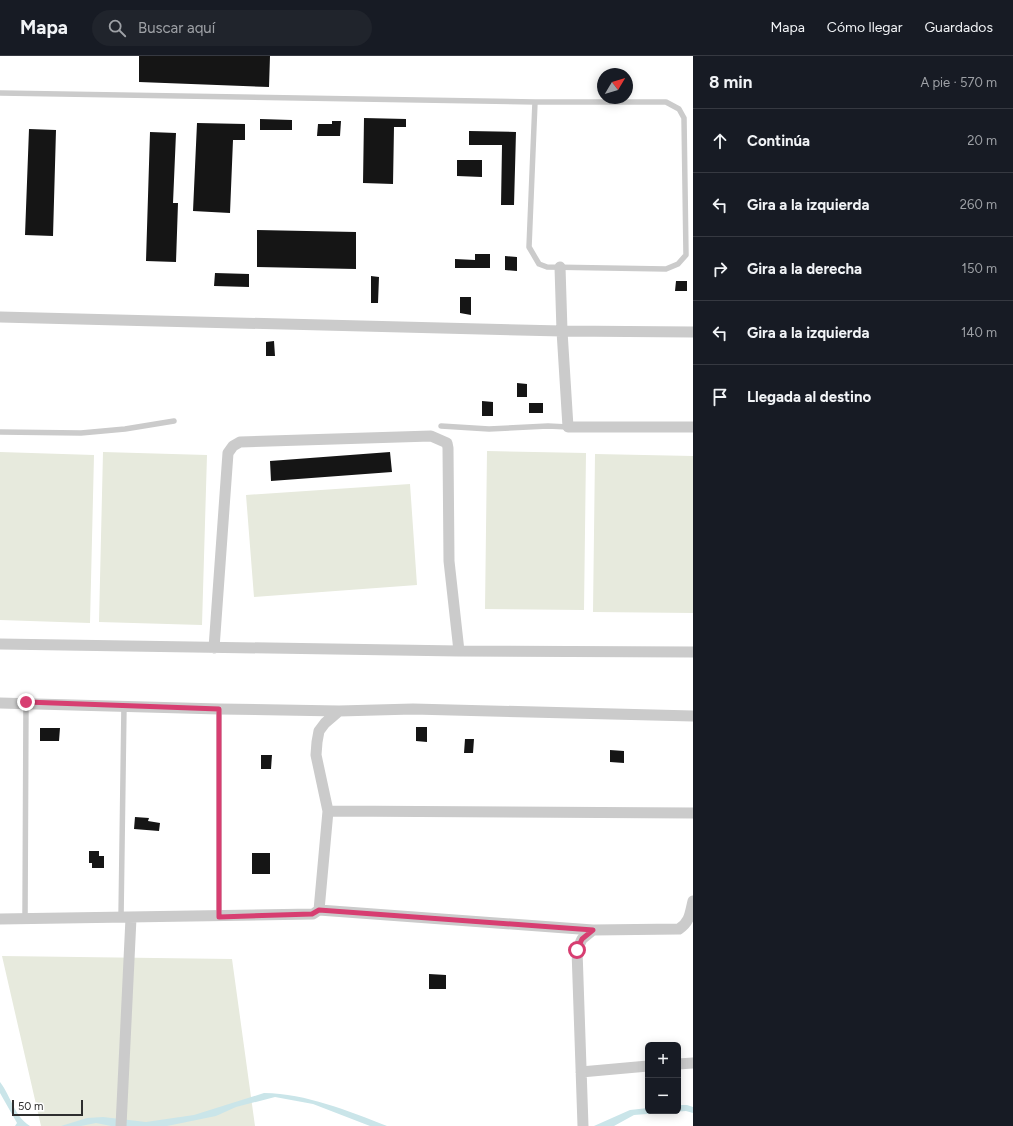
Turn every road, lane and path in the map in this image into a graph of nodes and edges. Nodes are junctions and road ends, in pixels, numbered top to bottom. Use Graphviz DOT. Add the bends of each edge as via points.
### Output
graph roads {
  1 [pos="0,93"];
  2 [pos="535,102"];
  3 [pos="560,268"];
  4 [pos="0,317"];
  5 [pos="562,331"];
  6 [pos="693,332"];
  7 [pos="174,421"];
  8 [pos="441,426"];
  9 [pos="568,427"];
  10 [pos="693,427"];
  11 [pos="0,432"];
  12 [pos="0,644"];
  13 [pos="214,648"];
  14 [pos="459,651"];
  15 [pos="693,652"];
  16 [pos="26,702"];
  17 [pos="0,703"];
  18 [pos="124,705"];
  19 [pos="219,709"];
  20 [pos="339,711"];
  21 [pos="693,716"];
  22 [pos="328,811"];
  23 [pos="693,813"];
  24 [pos="693,900"];
  25 [pos="319,910"];
  26 [pos="219,917"];
  27 [pos="126,918"];
  28 [pos="0,919"];
  29 [pos="25,919"];
  30 [pos="593,930"];
  31 [pos="693,1063"];
  32 [pos="681,1064"];
  33 [pos="645,1066"];
  34 [pos="581,1072"];
  35 [pos="121,1126"];
  36 [pos="583,1126"];
  1 -- 2 [label="lane"];
  2 -- 3 [label="lane" via="529,247 539,264"];
  2 -- 3 [label="lane" via="666,102 679,109 684,118 686,255 678,264 666,269"];
  3 -- 5 [label="street"];
  4 -- 5 [label="street"];
  5 -- 6 [label="street"];
  5 -- 9 [label="street"];
  7 -- 11 [label="lane" via="81,433"];
  8 -- 9 [label="lane" via="489,430"];
  9 -- 10 [label="street"];
  12 -- 13 [label="street"];
  13 -- 14 [label="street"];
  13 -- 14 [label="street" via="228,453 232,446 240,442 431,436 447,443 448,448 450,561"];
  14 -- 15 [label="street"];
  16 -- 17 [label="street"];
  16 -- 18 [label="street"];
  16 -- 29 [label="lane"];
  18 -- 19 [label="street"];
  18 -- 27 [label="lane"];
  19 -- 20 [label="street"];
  19 -- 26 [label="lane"];
  20 -- 21 [label="street" via="413,709"];
  20 -- 22 [label="street" via="319,731 317,742 316,755"];
  22 -- 23 [label="street"];
  22 -- 25 [label="street"];
  24 -- 30 [label="street" via="687,924 679,929"];
  25 -- 26 [label="street" via="312,914"];
  25 -- 30 [label="street"];
  26 -- 27 [label="street"];
  27 -- 29 [label="street"];
  27 -- 35 [label="street"];
  28 -- 29 [label="street"];
  30 -- 34 [label="street" via="582,939 577,950"];
  31 -- 32 [label="street"];
  33 -- 34 [label="street"];
  34 -- 36 [label="street"];
}
